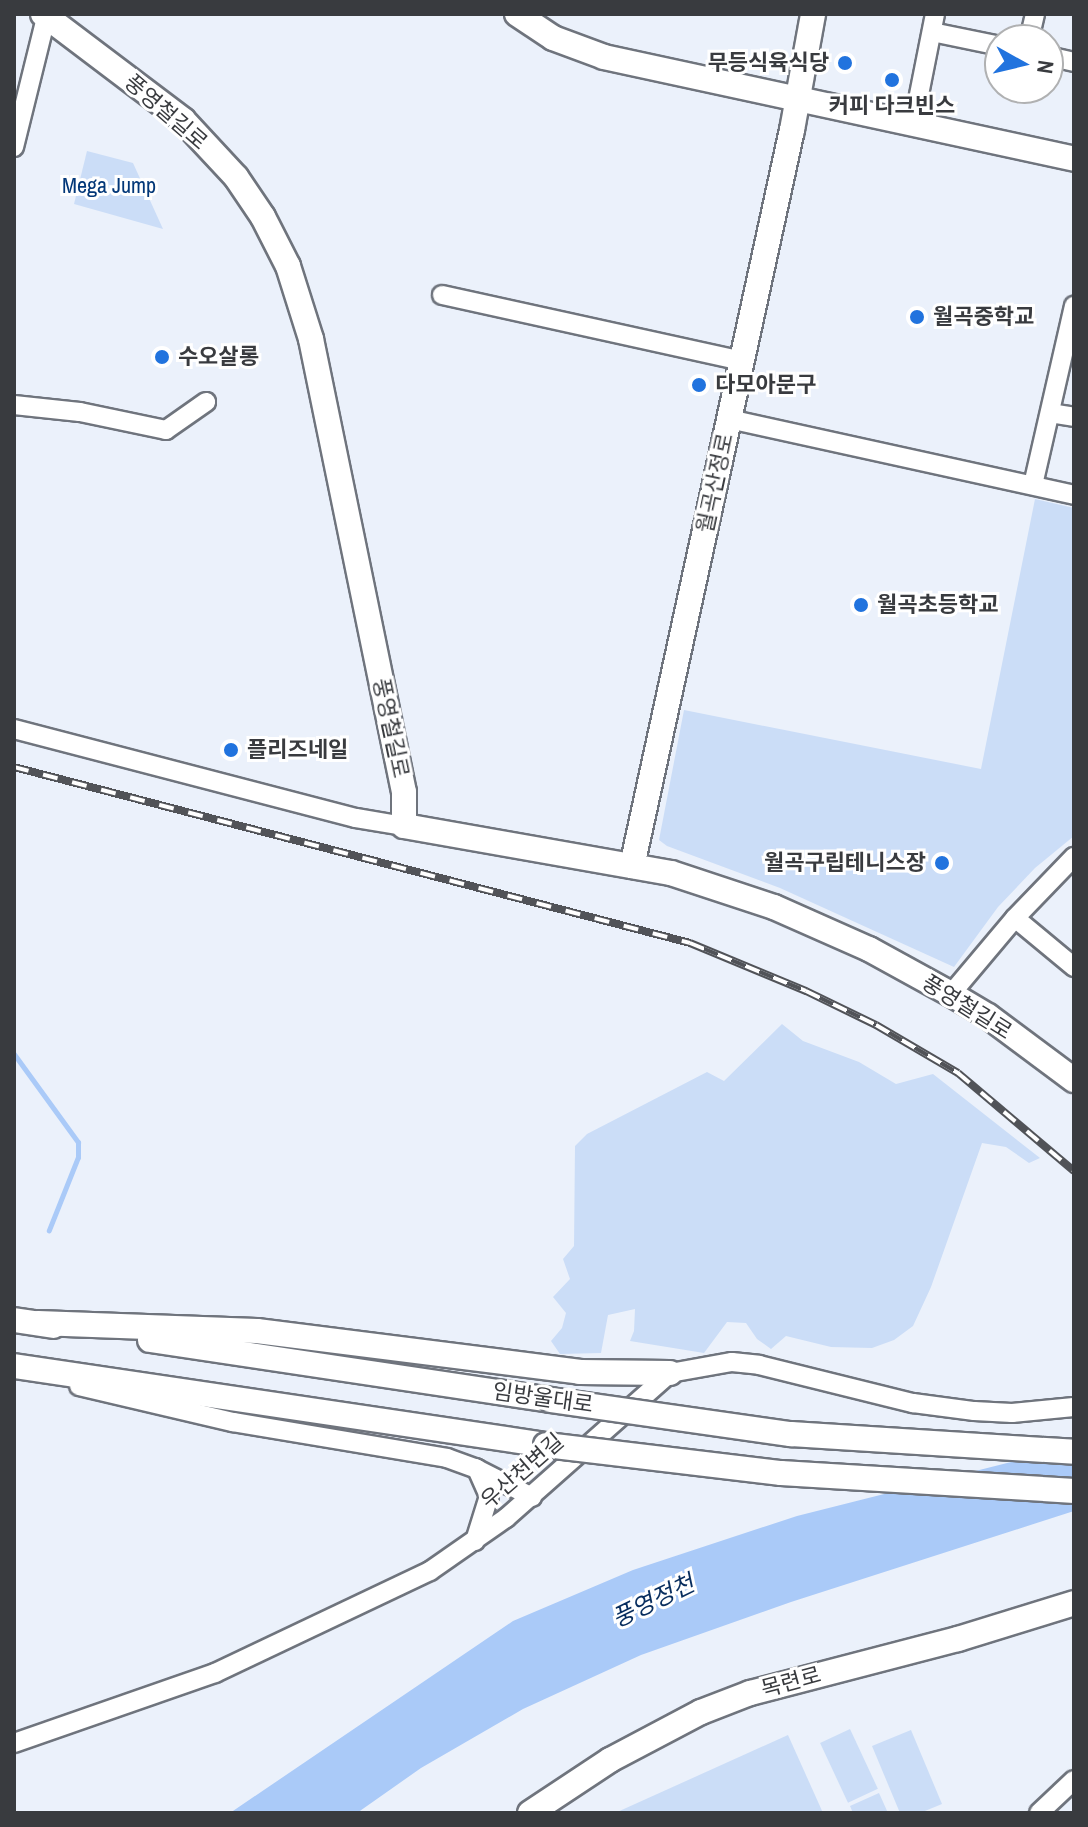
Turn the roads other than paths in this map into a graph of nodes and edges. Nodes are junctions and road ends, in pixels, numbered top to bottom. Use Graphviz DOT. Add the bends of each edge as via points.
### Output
graph roads {
  1 [pos="517,14"];
  2 [pos="813,14"];
  3 [pos="45,15"];
  4 [pos="933,23"];
  5 [pos="984,41"];
  6 [pos="798,100"];
  7 [pos="913,125"];
  8 [pos="14,147"];
  9 [pos="1074,159"];
  10 [pos="442,295"];
  11 [pos="1074,306"];
  12 [pos="1071,330"];
  13 [pos="741,361"];
  14 [pos="206,402"];
  15 [pos="14,405"];
  16 [pos="1050,413"];
  17 [pos="1074,417"];
  18 [pos="729,419"];
  19 [pos="1033,485"];
  20 [pos="1074,495"];
  21 [pos="14,729"];
  22 [pos="404,826"];
  23 [pos="1074,857"];
  24 [pos="632,866"];
  25 [pos="1015,918"];
  26 [pos="1073,963"];
  27 [pos="951,994"];
  28 [pos="1074,1080"];
  29 [pos="26,1322"];
  30 [pos="14,1368"];
  31 [pos="670,1373"];
  32 [pos="1074,1407"];
  33 [pos="1074,1452"];
  34 [pos="477,1469"];
  35 [pos="1074,1491"];
  36 [pos="532,1497"];
  37 [pos="475,1541"];
  38 [pos="1074,1603"];
  39 [pos="14,1743"];
  40 [pos="1074,1780"];
  41 [pos="530,1813"];
  42 [pos="1039,1813"];
  1 -- 6 [label="street" via="578,50"];
  2 -- 6 [label="street, 월곡산정로"];
  3 -- 8 [label="street, 풍영철길로"];
  3 -- 22 [label="street, 풍영철길로" via="183,120 236,177 288,266 315,354 404,792"];
  4 -- 5 [label="street"];
  4 -- 7 [label="street"];
  6 -- 7 [label="street"];
  6 -- 13 [label="street, 월곡산정로"];
  7 -- 9 [label="street"];
  10 -- 13 [label="street"];
  11 -- 12 [label="street"];
  12 -- 16 [label="street"];
  13 -- 18 [label="street, 월곡산정로"];
  14 -- 15 [label="street" via="166,430"];
  16 -- 17 [label="street"];
  16 -- 19 [label="street"];
  18 -- 19 [label="street"];
  18 -- 24 [label="street, 월곡산정로"];
  19 -- 20 [label="street"];
  21 -- 22 [label="street"];
  22 -- 24 [label="street, 풍영철길로"];
  23 -- 25 [label="street"];
  24 -- 27 [label="street, 풍영철길로" via="692,879 774,907 869,949"];
  25 -- 26 [label="street"];
  25 -- 27 [label="street"];
  27 -- 28 [label="street, 풍영철길로"];
  29 -- 31 [label="street" via="257,1331 552,1368"];
  29 -- 33 [label="street, 임방울대로, bridge" via="791,1434"];
  30 -- 34 [label="street" via="233,1422 447,1458"];
  30 -- 35 [label="street, 임방울대로, bridge" via="546,1445 781,1473"];
  31 -- 32 [label="street" via="732,1362 913,1403 1012,1413"];
  31 -- 36 [label="street, 우산천변길"];
  34 -- 36 [label="street"];
  34 -- 37 [label="street" via="489,1496"];
  36 -- 37 [label="street, 우산천변길"];
  37 -- 39 [label="street, 우산천변길" via="430,1571 215,1673"];
  38 -- 41 [label="street, 목련로" via="713,1707 610,1760"];
  40 -- 42 [label="street"];
}
